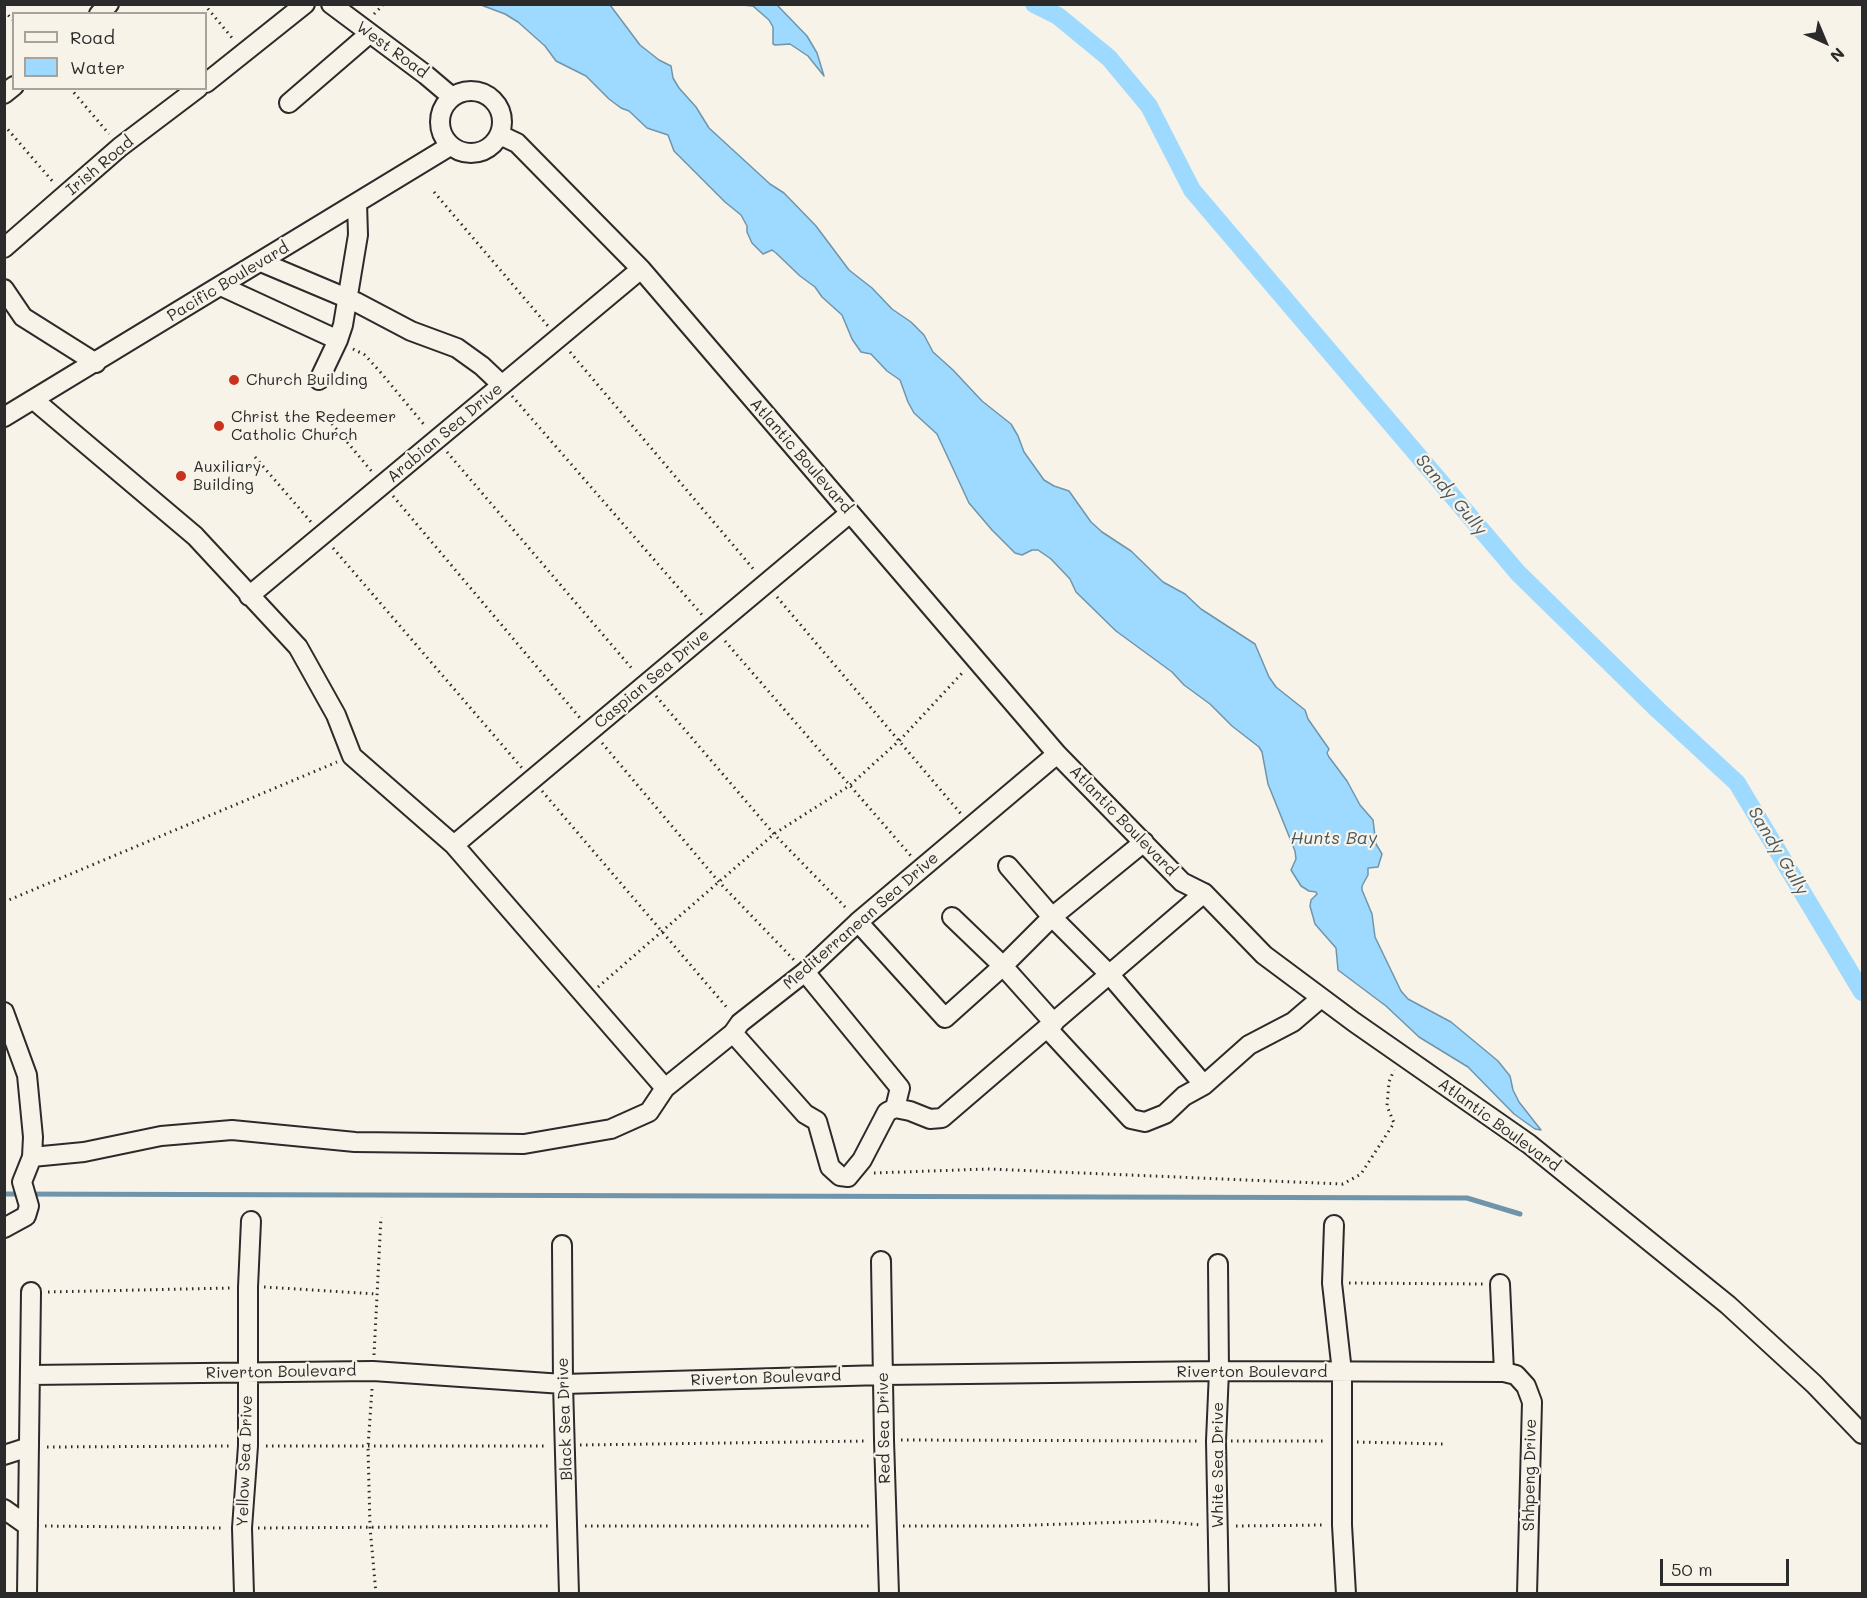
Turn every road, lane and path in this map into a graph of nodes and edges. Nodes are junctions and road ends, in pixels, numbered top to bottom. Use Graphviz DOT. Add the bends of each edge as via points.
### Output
graph roads {
  1 [pos="204,4"];
  2 [pos="305,4"];
  3 [pos="331,4"];
  4 [pos="369,34"];
  5 [pos="244,52"];
  6 [pos="207,82"];
  7 [pos="72,90"];
  8 [pos="195,90"];
  9 [pos="452,97"];
  10 [pos="289,103"];
  11 [pos="4,125"];
  12 [pos="500,135"];
  13 [pos="450,146"];
  14 [pos="120,147"];
  15 [pos="434,192"];
  16 [pos="64,196"];
  17 [pos="357,203"];
  18 [pos="4,248"];
  19 [pos="261,262"];
  20 [pos="641,269"];
  21 [pos="221,286"];
  22 [pos="4,289"];
  23 [pos="348,299"];
  24 [pos="558,338"];
  25 [pos="338,340"];
  26 [pos="96,363"];
  27 [pos="319,380"];
  28 [pos="502,385"];
  29 [pos="34,400"];
  30 [pos="4,417"];
  31 [pos="328,419"];
  32 [pos="436,440"];
  33 [pos="255,458"];
  34 [pos="383,485"];
  35 [pos="850,513"];
  36 [pos="322,535"];
  37 [pos="766,584"];
  38 [pos="249,596"];
  39 [pos="976,659"];
  40 [pos="646,684"];
  41 [pos="591,730"];
  42 [pos="900,740"];
  43 [pos="1057,754"];
  44 [pos="352,756"];
  45 [pos="531,779"];
  46 [pos="972,826"];
  47 [pos="774,834"];
  48 [pos="1144,842"];
  49 [pos="453,845"];
  50 [pos="1008,866"];
  51 [pos="719,882"];
  52 [pos="1204,893"];
  53 [pos="4,902"];
  54 [pos="952,917"];
  55 [pos="1052,917"];
  56 [pos="858,922"];
  57 [pos="662,931"];
  58 [pos="1003,966"];
  59 [pos="805,972"];
  60 [pos="1110,975"];
  61 [pos="586,997"];
  62 [pos="1321,998"];
  63 [pos="4,1012"];
  64 [pos="1051,1026"];
  65 [pos="737,1028"];
  66 [pos="10,1043"];
  67 [pos="1401,1054"];
  68 [pos="1204,1085"];
  69 [pos="665,1088"];
  70 [pos="895,1108"];
  71 [pos="32,1157"];
  72 [pos="851,1174"];
  73 [pos="381,1217"];
  74 [pos="251,1221"];
  75 [pos="1334,1225"];
  76 [pos="4,1228"];
  77 [pos="562,1245"];
  78 [pos="881,1262"];
  79 [pos="1218,1264"];
  80 [pos="1332,1283"];
  81 [pos="1500,1284"];
  82 [pos="248,1287"];
  83 [pos="31,1292"];
  84 [pos="376,1294"];
  85 [pos="373,1371"];
  86 [pos="1219,1371"];
  87 [pos="1342,1372"];
  88 [pos="1504,1372"];
  89 [pos="247,1373"];
  90 [pos="30,1375"];
  91 [pos="883,1375"];
  92 [pos="563,1384"];
  93 [pos="1863,1434"];
  94 [pos="884,1440"];
  95 [pos="1216,1441"];
  96 [pos="1342,1442"];
  97 [pos="1443,1444"];
  98 [pos="564,1445"];
  99 [pos="248,1446"];
  100 [pos="29,1447"];
  101 [pos="368,1447"];
  102 [pos="4,1455"];
  103 [pos="4,1509"];
  104 [pos="1342,1525"];
  105 [pos="28,1526"];
  106 [pos="568,1526"];
  107 [pos="887,1526"];
  108 [pos="1217,1526"];
  109 [pos="370,1527"];
  110 [pos="242,1528"];
  111 [pos="27,1593"];
  112 [pos="244,1593"];
  113 [pos="376,1593"];
  114 [pos="569,1593"];
  115 [pos="889,1593"];
  116 [pos="1219,1593"];
  117 [pos="1346,1593"];
  118 [pos="1527,1593"];
  1 -- 5 [label="path"];
  2 -- 5 [label="street"];
  3 -- 4 [label="street, West Road"];
  4 -- 9 [label="street, West Road"];
  4 -- 10 [label="street"];
  5 -- 6 [label="street"];
  7 -- 14 [label="path"];
  8 -- 14 [label="street, Irish Road"];
  9 -- 12 [label="street" via="478,92 494,100 502,117"];
  9 -- 13 [label="street" via="440,116 443,137"];
  11 -- 16 [label="path"];
  12 -- 13 [label="street" via="495,143 478,153 458,152"];
  12 -- 20 [label="street, Atlantic Boulevard" via="517,143"];
  13 -- 17 [label="street, Pacific Boulevard"];
  14 -- 16 [label="street, Irish Road"];
  15 -- 24 [label="path"];
  16 -- 18 [label="street, Irish Road"];
  17 -- 19 [label="street, Pacific Boulevard"];
  17 -- 23 [label="street" via="358,235"];
  19 -- 21 [label="street, Pacific Boulevard"];
  19 -- 23 [label="street"];
  20 -- 24 [label="street, Arabian Sea Drive"];
  20 -- 35 [label="street, Atlantic Boulevard"];
  21 -- 25 [label="street"];
  21 -- 26 [label="street, Pacific Boulevard"];
  22 -- 26 [label="street" via="24,317"];
  23 -- 25 [label="street"];
  23 -- 28 [label="street" via="411,331 456,348"];
  24 -- 28 [label="street, Arabian Sea Drive"];
  24 -- 37 [label="path"];
  25 -- 27 [label="street"];
  25 -- 32 [label="path" via="365,355"];
  26 -- 29 [label="street, Pacific Boulevard"];
  28 -- 32 [label="street, Arabian Sea Drive"];
  29 -- 30 [label="street, Pacific Boulevard"];
  29 -- 38 [label="street" via="195,536"];
  31 -- 34 [label="path"];
  32 -- 34 [label="street, Arabian Sea Drive"];
  32 -- 40 [label="path"];
  33 -- 36 [label="path"];
  34 -- 36 [label="street, Arabian Sea Drive"];
  34 -- 41 [label="path"];
  35 -- 37 [label="street, Caspian Sea Drive"];
  35 -- 39 [label="street, Atlantic Boulevard"];
  36 -- 38 [label="street, Arabian Sea Drive"];
  36 -- 45 [label="path"];
  37 -- 40 [label="street, Caspian Sea Drive"];
  37 -- 42 [label="path"];
  38 -- 44 [label="street" via="298,647 336,715"];
  39 -- 42 [label="path"];
  39 -- 43 [label="street, Atlantic Boulevard"];
  40 -- 41 [label="street, Caspian Sea Drive"];
  40 -- 47 [label="path"];
  41 -- 45 [label="street, Caspian Sea Drive"];
  41 -- 51 [label="path"];
  42 -- 46 [label="path"];
  42 -- 47 [label="path" via="849,786"];
  43 -- 46 [label="street, Mediterranean Sea Drive"];
  43 -- 48 [label="street, Atlantic Boulevard"];
  44 -- 49 [label="street"];
  44 -- 53 [label="path"];
  45 -- 49 [label="street, Caspian Sea Drive"];
  45 -- 57 [label="path"];
  46 -- 56 [label="street, Mediterranean Sea Drive"];
  47 -- 51 [label="path"];
  47 -- 56 [label="path"];
  48 -- 52 [label="street, Atlantic Boulevard" via="1182,882"];
  48 -- 55 [label="street"];
  49 -- 61 [label="street"];
  50 -- 55 [label="street"];
  51 -- 57 [label="path"];
  51 -- 59 [label="path"];
  52 -- 60 [label="street"];
  52 -- 62 [label="street, Atlantic Boulevard" via="1264,955"];
  54 -- 58 [label="street"];
  55 -- 58 [label="street"];
  55 -- 60 [label="street"];
  56 -- 58 [label="street" via="945,1018"];
  56 -- 59 [label="street, Mediterranean Sea Drive"];
  57 -- 61 [label="path"];
  57 -- 65 [label="path"];
  58 -- 64 [label="street"];
  59 -- 65 [label="street, Mediterranean Sea Drive"];
  59 -- 70 [label="street" via="900,1088"];
  60 -- 64 [label="street"];
  60 -- 68 [label="street"];
  61 -- 69 [label="street"];
  62 -- 67 [label="street, Atlantic Boulevard"];
  62 -- 68 [label="street" via="1293,1022 1249,1045"];
  63 -- 66 [label="street"];
  64 -- 68 [label="street" via="1131,1119 1145,1122 1165,1114 1184,1096"];
  64 -- 70 [label="street" via="942,1118 930,1119"];
  65 -- 69 [label="street, Mediterranean Sea Drive"];
  65 -- 72 [label="street" via="805,1114 817,1121 830,1167 840,1176 848,1178"];
  66 -- 71 [label="street" via="27,1076"];
  67 -- 72 [label="path" via="1389,1082 1387,1106 1394,1123 1361,1174 1343,1184 987,1169"];
  67 -- 93 [label="street, Atlantic Boulevard" via="1529,1144 1728,1305"];
  69 -- 71 [label="street, Mediterranean Sea Drive" via="649,1112 611,1129 524,1144 355,1142 232,1130 161,1136 84,1152"];
  70 -- 72 [label="street" via="887,1112"];
  71 -- 76 [label="street" via="22,1182 29,1206 26,1216"];
  73 -- 84 [label="path"];
  74 -- 82 [label="street, Yellow Sea Drive"];
  75 -- 80 [label="street"];
  77 -- 92 [label="street, Black Sea Drive"];
  78 -- 91 [label="street, Red Sea Drive"];
  79 -- 86 [label="street, White Sea Drive"];
  80 -- 81 [label="path"];
  80 -- 87 [label="street"];
  81 -- 88 [label="street"];
  82 -- 83 [label="path"];
  82 -- 84 [label="path"];
  82 -- 89 [label="street, Yellow Sea Drive"];
  83 -- 90 [label="street"];
  84 -- 85 [label="path"];
  85 -- 89 [label="street, Riverton Boulevard"];
  85 -- 92 [label="street, Riverton Boulevard"];
  85 -- 101 [label="path"];
  86 -- 87 [label="street, Riverton Boulevard"];
  86 -- 91 [label="street, Riverton Boulevard"];
  86 -- 95 [label="street, White Sea Drive"];
  87 -- 88 [label="street, Riverton Boulevard"];
  87 -- 96 [label="street"];
  88 -- 118 [label="street, Shhpeng Drive" via="1516,1375 1532,1402"];
  89 -- 90 [label="street, Riverton Boulevard"];
  89 -- 99 [label="street, Yellow Sea Drive"];
  90 -- 100 [label="street"];
  91 -- 92 [label="street, Riverton Boulevard"];
  91 -- 94 [label="street, Red Sea Drive"];
  92 -- 98 [label="street, Black Sea Drive"];
  94 -- 95 [label="path"];
  94 -- 98 [label="path"];
  94 -- 107 [label="street, Red Sea Drive"];
  95 -- 96 [label="path"];
  95 -- 108 [label="street, White Sea Drive"];
  96 -- 97 [label="path"];
  96 -- 104 [label="street"];
  98 -- 101 [label="path"];
  98 -- 106 [label="street, Black Sea Drive"];
  99 -- 100 [label="path"];
  99 -- 101 [label="path"];
  99 -- 110 [label="street, Yellow Sea Drive"];
  100 -- 102 [label="street"];
  100 -- 105 [label="street"];
  101 -- 109 [label="path"];
  103 -- 105 [label="street"];
  104 -- 108 [label="path"];
  104 -- 117 [label="street"];
  105 -- 110 [label="path"];
  105 -- 111 [label="street"];
  106 -- 107 [label="path"];
  106 -- 109 [label="path"];
  106 -- 114 [label="street, Black Sea Drive"];
  107 -- 108 [label="path" via="1157,1521"];
  107 -- 115 [label="street, Red Sea Drive"];
  108 -- 116 [label="street, White Sea Drive"];
  109 -- 110 [label="path"];
  109 -- 113 [label="path"];
  110 -- 112 [label="street, Yellow Sea Drive"];
}
